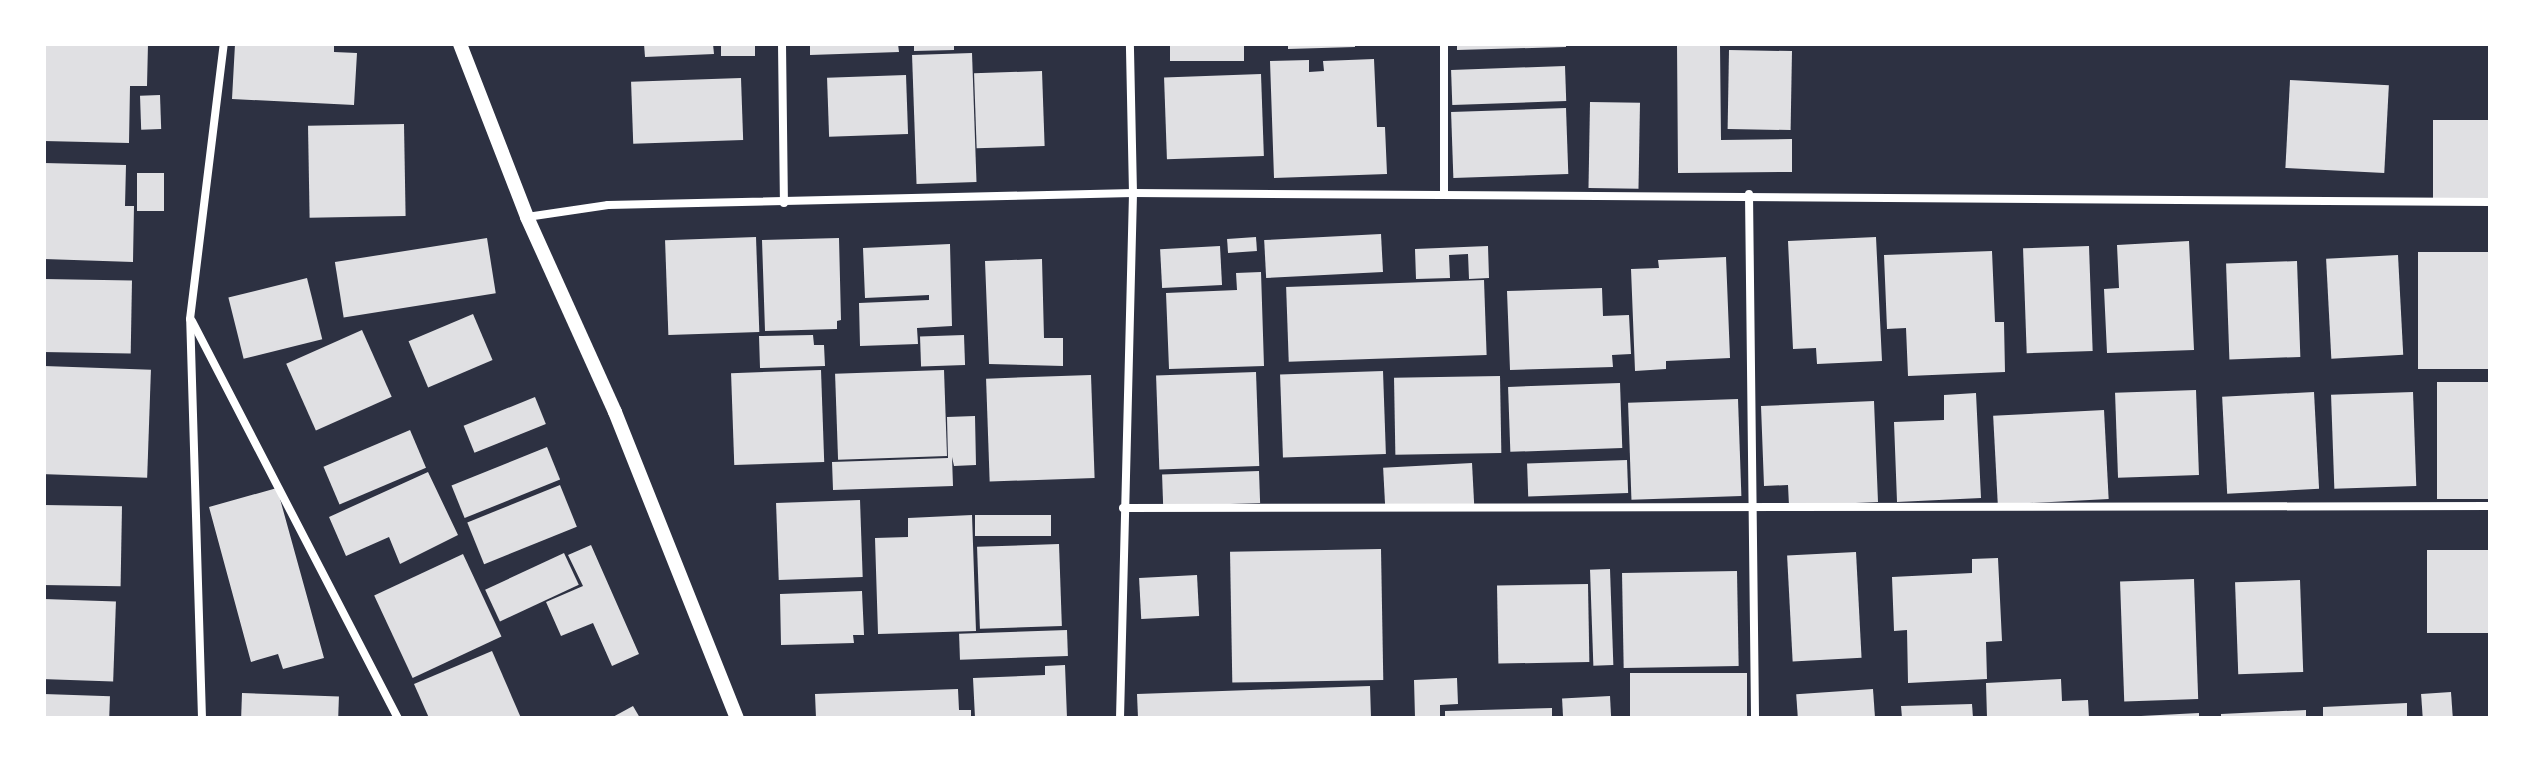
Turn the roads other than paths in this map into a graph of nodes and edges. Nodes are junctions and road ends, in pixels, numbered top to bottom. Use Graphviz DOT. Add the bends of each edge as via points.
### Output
graph roads {
  1 [pos="224,44"];
  2 [pos="460,44"];
  3 [pos="782,44"];
  4 [pos="1130,44"];
  5 [pos="1444,44"];
  6 [pos="1444,191"];
  7 [pos="1133,193"];
  8 [pos="1749,194"];
  9 [pos="2490,202"];
  10 [pos="784,203"];
  11 [pos="527,217"];
  12 [pos="190,319"];
  13 [pos="2490,506"];
  14 [pos="1123,508"];
  15 [pos="1756,508"];
  16 [pos="202,718"];
  17 [pos="398,718"];
  18 [pos="737,718"];
  19 [pos="1120,718"];
  20 [pos="1755,718"];
  1 -- 12 [label="street"];
  2 -- 11 [label="street"];
  3 -- 10 [label="street"];
  4 -- 7 [label="street"];
  5 -- 6 [label="street"];
  6 -- 7 [label="street"];
  6 -- 8 [label="street"];
  7 -- 10 [label="street"];
  7 -- 14 [label="street"];
  8 -- 9 [label="street"];
  8 -- 15 [label="street"];
  10 -- 11 [label="street" via="608,205"];
  11 -- 18 [label="street" via="615,412"];
  12 -- 16 [label="street"];
  12 -- 17 [label="street"];
  13 -- 15 [label="street"];
  14 -- 15 [label="street"];
  14 -- 19 [label="street"];
  15 -- 20 [label="street"];
}
